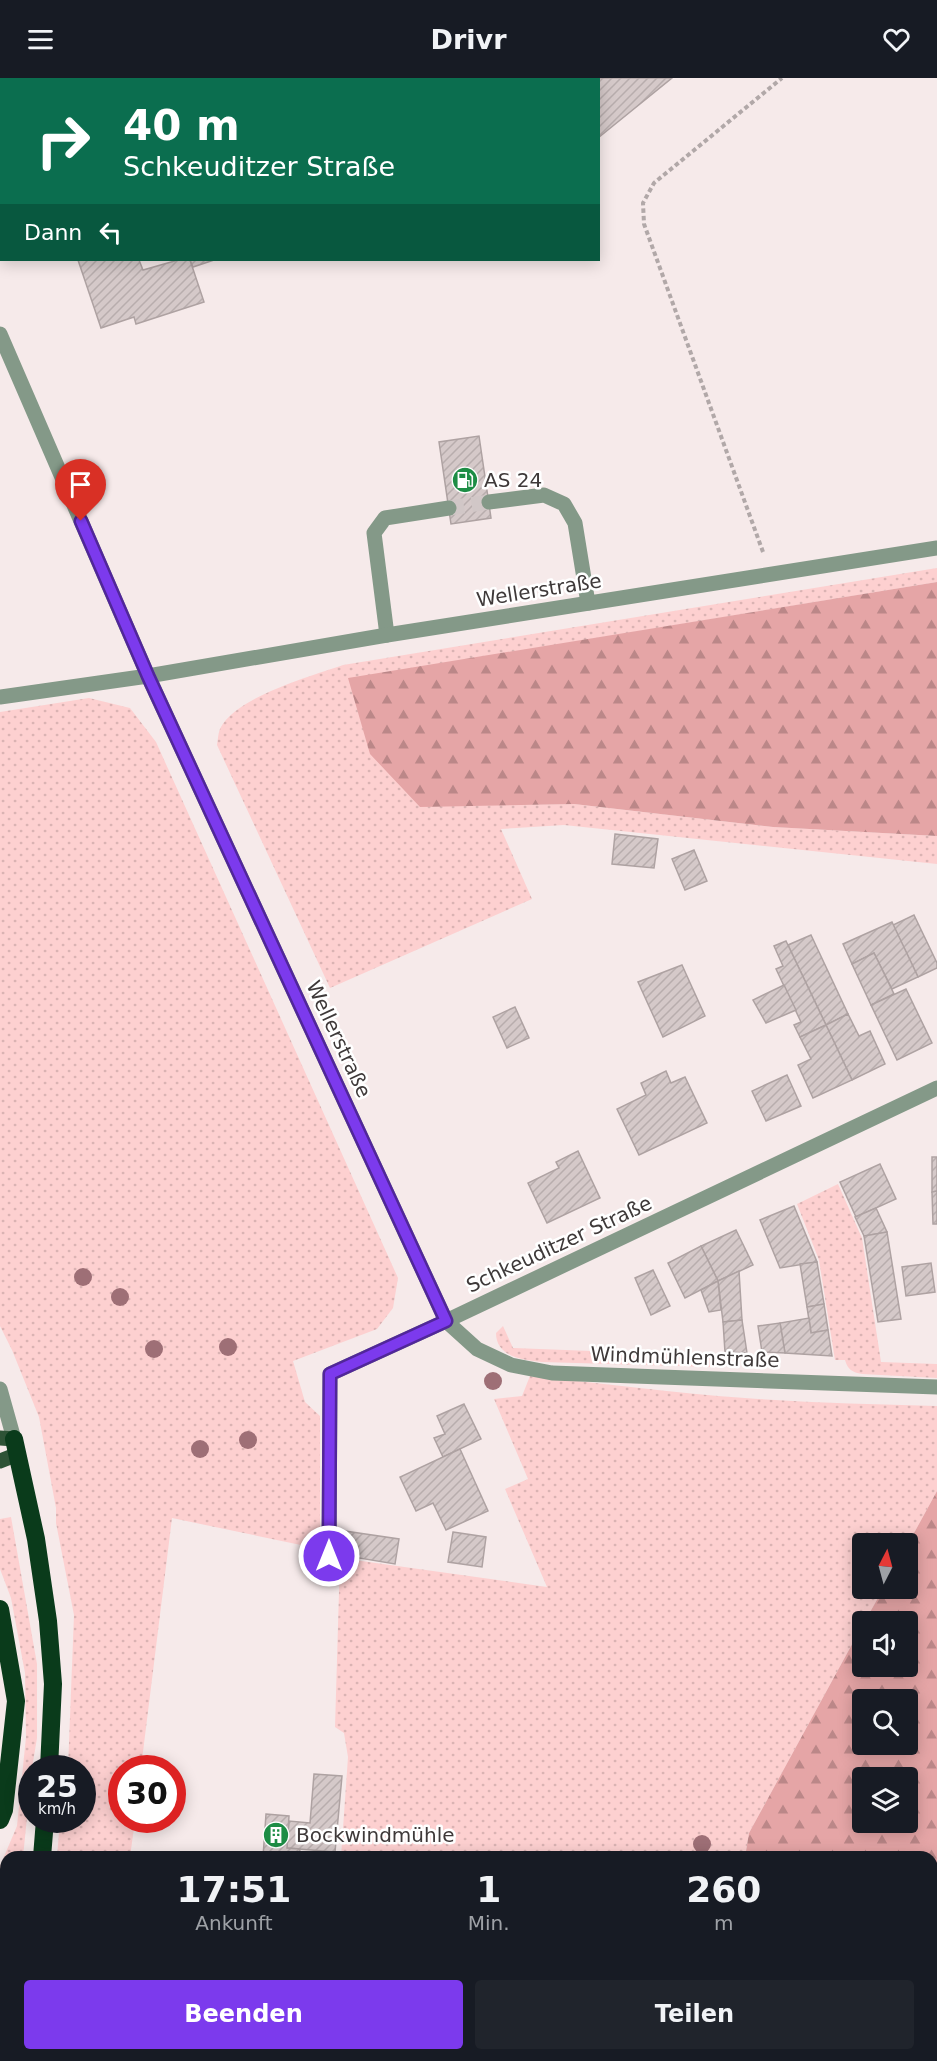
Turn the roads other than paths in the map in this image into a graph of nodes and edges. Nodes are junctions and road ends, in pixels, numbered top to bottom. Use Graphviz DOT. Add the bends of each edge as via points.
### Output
graph roads {
  1 [pos="0,334"];
  2 [pos="489,502"];
  3 [pos="449,508"];
  4 [pos="937,548"];
  5 [pos="588,603"];
  6 [pos="387,635"];
  7 [pos="148,676"];
  8 [pos="0,697"];
  9 [pos="937,1088"];
  10 [pos="446,1321"];
  11 [pos="937,1388"];
  12 [pos="0,1389"];
  13 [pos="11,1444"];
  14 [pos="0,1461"];
  15 [pos="329,1556"];
  16 [pos="0,1609"];
  17 [pos="50,1755"];
  18 [pos="0,1820"];
  19 [pos="44,1833"];
  20 [pos="42,1851"];
  1 -- 7 [label="street"];
  2 -- 5 [label="street" via="544,495 564,504 575,523"];
  3 -- 6 [label="street" via="385,518 374,533"];
  4 -- 5 [label="street, Wellerstraße"];
  5 -- 6 [label="street, Wellerstraße"];
  6 -- 7 [label="street, Wellerstraße"];
  7 -- 8 [label="street, Wellerstraße"];
  7 -- 10 [label="street, Wellerstraße"];
  9 -- 10 [label="street, Schkeuditzer Straße"];
  10 -- 11 [label="street, Windmühlenstraße" via="477,1349 511,1365 552,1373"];
  10 -- 15 [label="street, Schkeuditzer Straße" via="330,1374"];
  12 -- 13 [label="street"];
  13 -- 14 [label="main road"];
  13 -- 17 [label="highway" via="36,1539 48,1621 53,1684"];
  16 -- 18 [label="highway" via="16,1701"];
  19 -- 20 [label="highway"];
}
